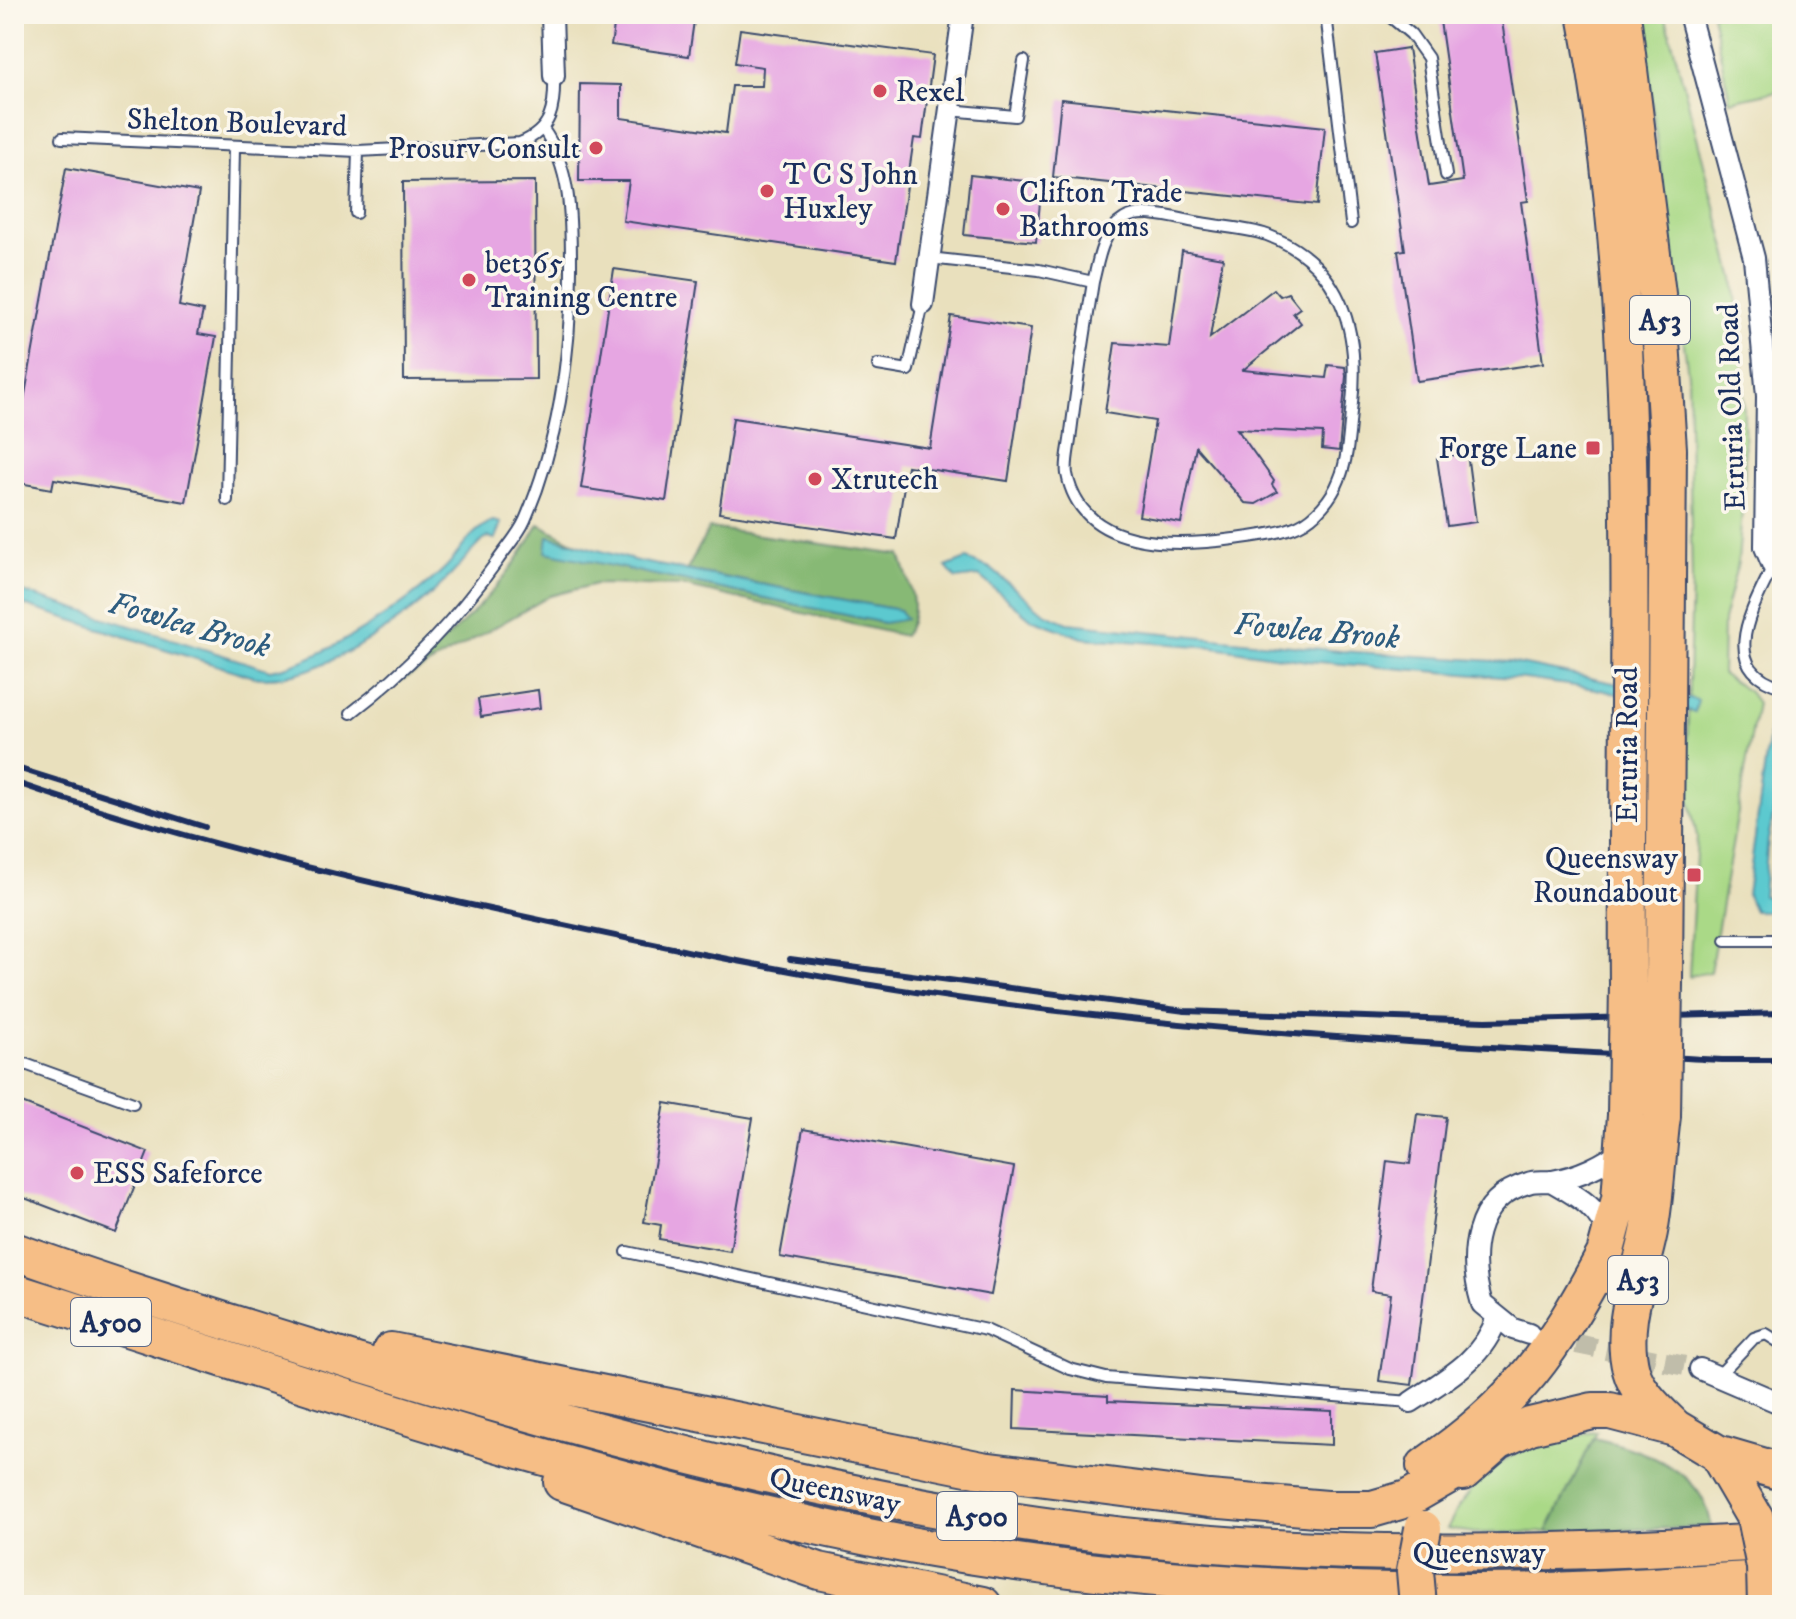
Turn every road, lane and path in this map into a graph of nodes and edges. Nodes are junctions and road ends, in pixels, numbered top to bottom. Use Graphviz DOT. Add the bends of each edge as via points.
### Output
graph roads {
  1 [pos="552,14"];
  2 [pos="1326,14"];
  3 [pos="1387,14"];
  4 [pos="1578,14"];
  5 [pos="1586,14"];
  6 [pos="1622,14"];
  7 [pos="1689,14"];
  8 [pos="956,15"];
  9 [pos="1594,55"];
  10 [pos="1024,61"];
  11 [pos="554,76"];
  12 [pos="949,110"];
  13 [pos="543,129"];
  14 [pos="62,138"];
  15 [pos="234,148"];
  16 [pos="358,151"];
  17 [pos="1446,175"];
  18 [pos="356,213"];
  19 [pos="1351,223"];
  20 [pos="929,258"];
  21 [pos="1093,282"];
  22 [pos="923,304"];
  23 [pos="878,365"];
  24 [pos="227,500"];
  25 [pos="1777,569"];
  26 [pos="1782,687"];
  27 [pos="351,713"];
  28 [pos="1726,940"];
  29 [pos="1782,940"];
  30 [pos="14,1060"];
  31 [pos="133,1103"];
  32 [pos="1625,1131"];
  33 [pos="1551,1181"];
  34 [pos="14,1251"];
  35 [pos="627,1252"];
  36 [pos="1605,1254"];
  37 [pos="14,1292"];
  38 [pos="197,1313"];
  39 [pos="1497,1317"];
  40 [pos="1529,1334"];
  41 [pos="1782,1344"];
  42 [pos="207,1354"];
  43 [pos="1709,1372"];
  44 [pos="1411,1402"];
  45 [pos="1782,1404"];
  46 [pos="1675,1428"];
  47 [pos="1486,1451"];
  48 [pos="1717,1453"];
  49 [pos="1782,1472"];
  50 [pos="1372,1501"];
  51 [pos="1782,1541"];
  52 [pos="1782,1578"];
  53 [pos="983,1605"];
  54 [pos="1418,1605"];
  55 [pos="1766,1605"];
  1 -- 11 [label="street"];
  2 -- 19 [label="lane"];
  3 -- 17 [label="lane" via="1428,58"];
  4 -- 9 [label="highway"];
  5 -- 9 [label="highway, Etruria Road / A53"];
  6 -- 46 [label="highway, Etruria Road / A53, bridge" via="1659,310 1668,449 1662,1116 1649,1231 1629,1317 1629,1356 1642,1392"];
  7 -- 25 [label="street, Etruria Old Road" via="1754,258 1767,396 1765,547"];
  8 -- 12 [label="street"];
  9 -- 32 [label="highway, Etruria Road / A53, bridge" via="1630,436"];
  10 -- 12 [label="lane" via="1015,116"];
  11 -- 13 [label="lane" via="555,105"];
  12 -- 20 [label="street"];
  13 -- 16 [label="lane, Shelton Boulevard" via="520,143"];
  13 -- 27 [label="lane" via="556,147 566,180 571,242 571,338 545,462 524,522 464,608 393,680"];
  14 -- 15 [label="lane, Shelton Boulevard"];
  15 -- 16 [label="lane, Shelton Boulevard"];
  15 -- 24 [label="lane"];
  16 -- 18 [label="lane"];
  20 -- 21 [label="lane" via="1039,270"];
  20 -- 22 [label="street"];
  21 -- 21 [label="lane" via="1067,473 1082,509 1115,534 1164,545 1194,545 1272,534 1302,524 1325,505 1344,458 1356,365 1347,317 1328,278 1313,263 1264,234 1137,216 1125,218 1104,239"];
  22 -- 23 [label="lane" via="908,370"];
  25 -- 26 [label="lane" via="1744,631 1745,656 1753,671"];
  28 -- 29 [label="lane"];
  30 -- 31 [label="lane"];
  32 -- 33 [label="street" via="1609,1161"];
  32 -- 36 [label="highway, Etruria Road / A53" via="1620,1199"];
  33 -- 36 [label="street" via="1596,1214 1606,1230"];
  33 -- 39 [label="street" via="1527,1183 1502,1194 1484,1214 1477,1233 1475,1273 1482,1304"];
  34 -- 38 [label="highway, Queensway / A500"];
  35 -- 44 [label="lane" via="986,1330 1070,1369 1106,1378"];
  36 -- 47 [label="highway, Etruria Road / A53" via="1602,1300 1592,1328 1565,1370"];
  36 -- 50 [label="highway" via="1538,1366 1509,1400"];
  37 -- 42 [label="highway, Queensway / A500"];
  38 -- 50 [label="highway" via="982,1470 1267,1504"];
  38 -- 51 [label="highway, Queensway / A500" via="540,1418 784,1480 1078,1531 1312,1551 1465,1555"];
  39 -- 40 [label="street"];
  39 -- 44 [label="street" via="1490,1340 1457,1372"];
  41 -- 43 [label="lane" via="1766,1334 1754,1338"];
  42 -- 52 [label="highway, Queensway / A500" via="749,1511 922,1547 1115,1574 1313,1589 1467,1592"];
  42 -- 53 [label="highway" via="432,1439 819,1571"];
  43 -- 45 [label="street"];
  46 -- 47 [label="highway, A53" via="1593,1411 1530,1426"];
  46 -- 48 [label="highway, A53"];
  47 -- 50 [label="highway" via="1407,1499"];
  47 -- 54 [label="highway, A53, bridge" via="1450,1485 1423,1529 1415,1571"];
  48 -- 49 [label="highway"];
  48 -- 55 [label="highway, A53, bridge" via="1755,1518"];
}
